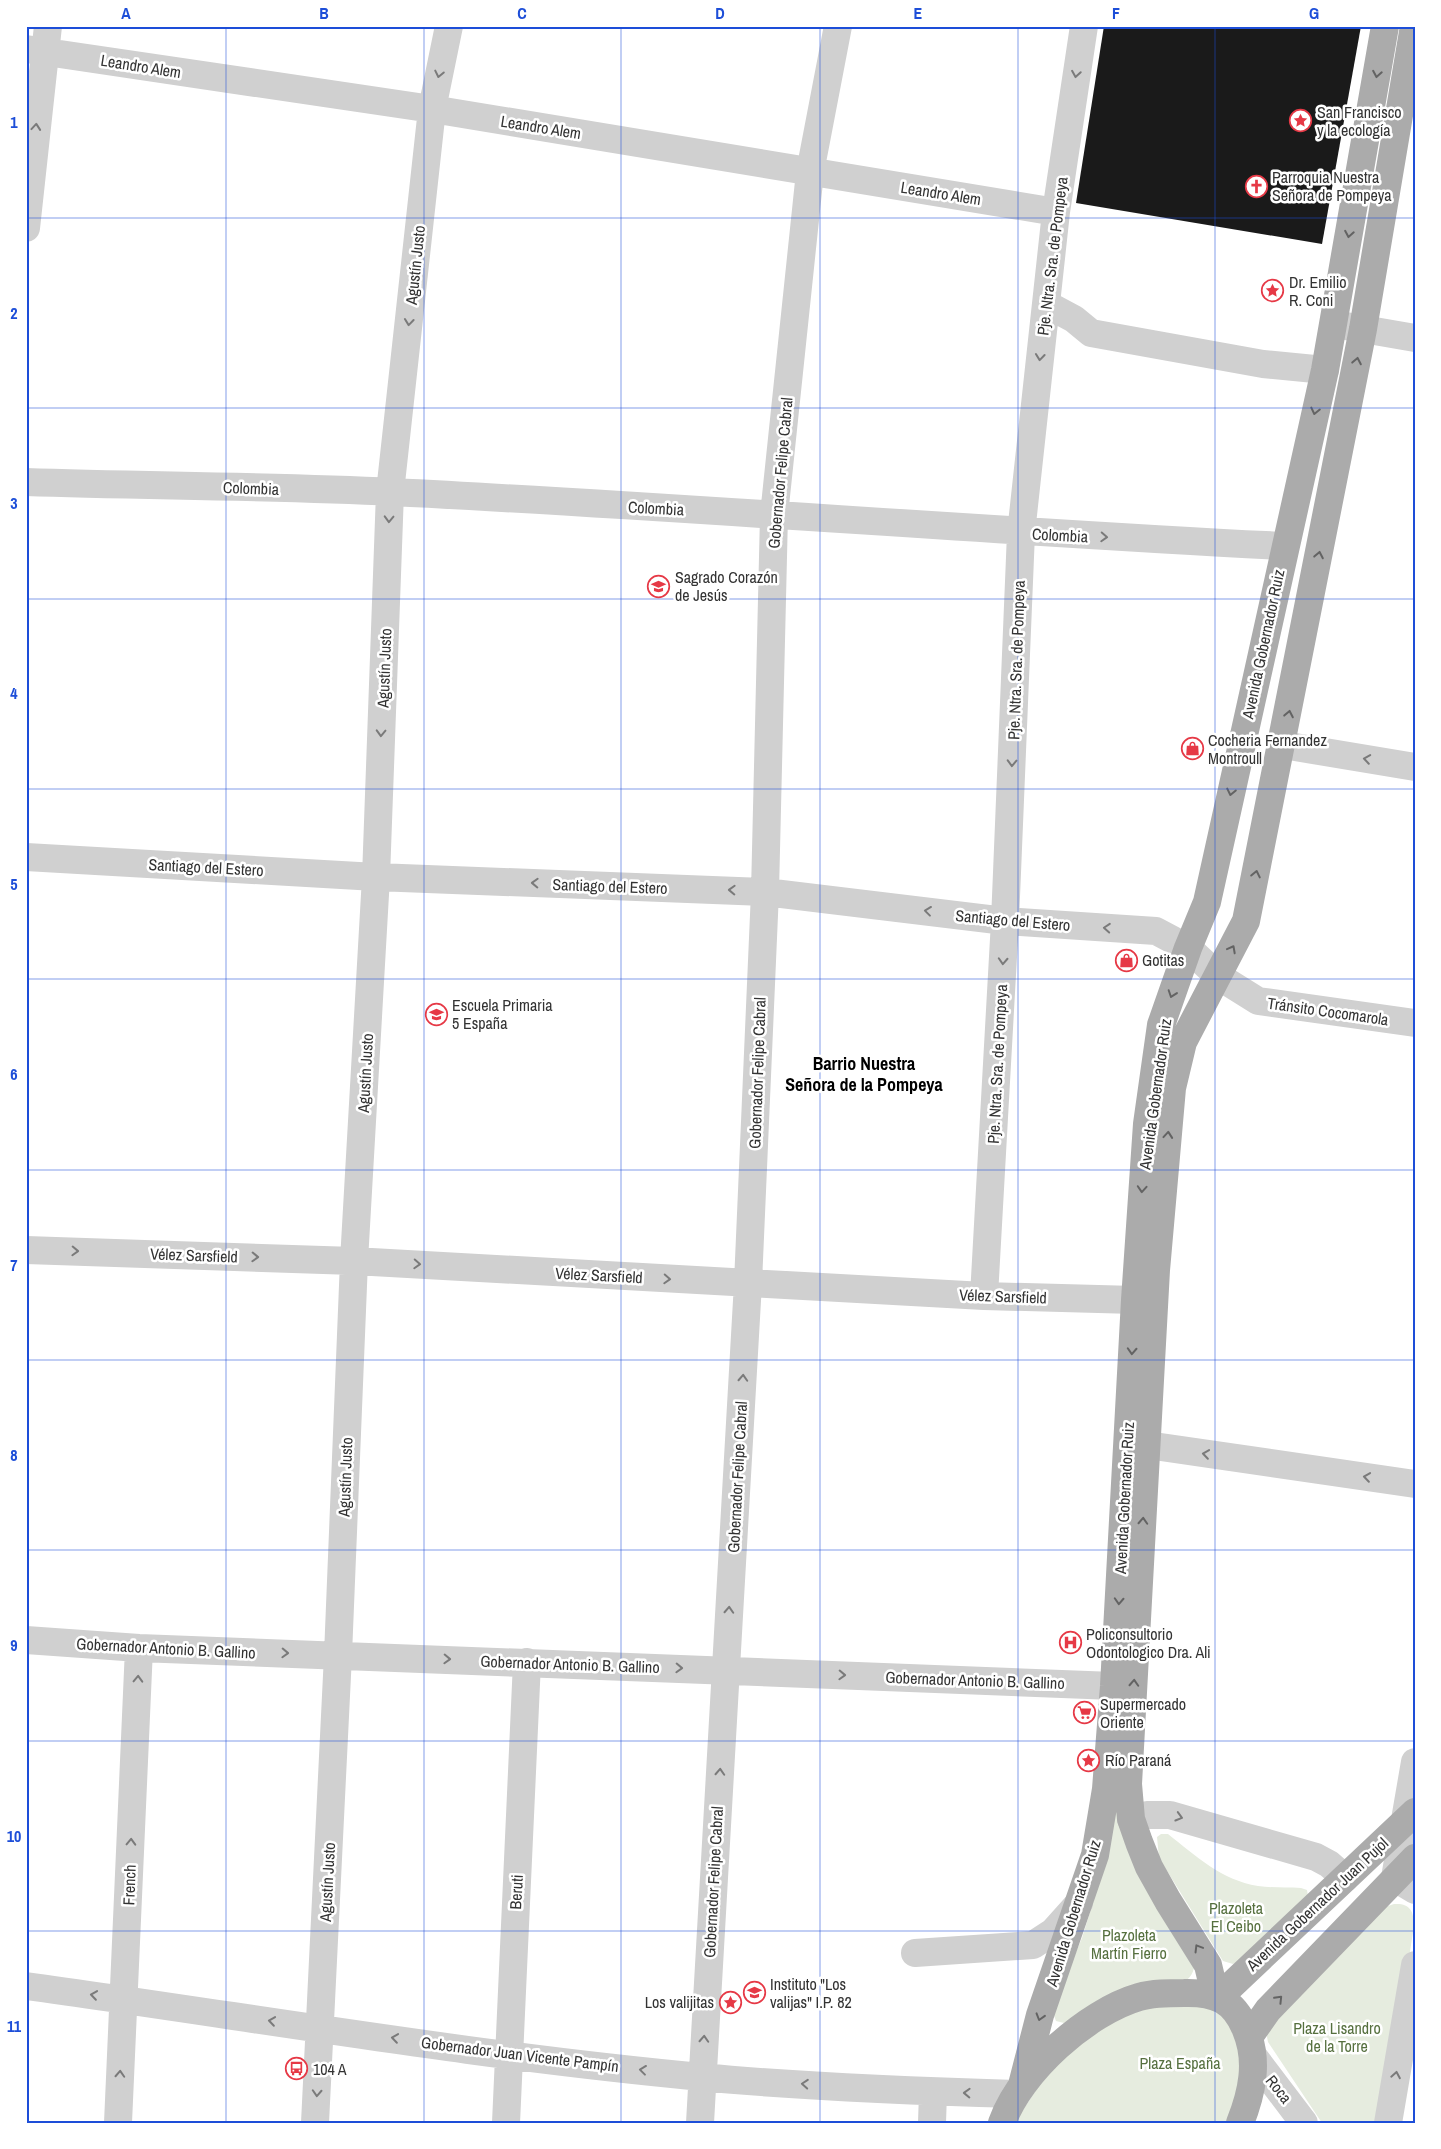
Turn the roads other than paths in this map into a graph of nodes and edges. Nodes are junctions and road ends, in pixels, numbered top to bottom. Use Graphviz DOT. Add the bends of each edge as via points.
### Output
graph roads {
  1 [pos="449,26"];
  2 [pos="838,26"];
  3 [pos="1084,26"];
  4 [pos="1385,26"];
  5 [pos="1414,26"];
  6 [pos="39,42"];
  7 [pos="432,109"];
  8 [pos="810,172"];
  9 [pos="1056,212"];
  10 [pos="26,228"];
  11 [pos="1046,304"];
  12 [pos="1334,324"];
  13 [pos="1363,329"];
  14 [pos="1415,338"];
  15 [pos="1325,370"];
  16 [pos="26,482"];
  17 [pos="390,492"];
  18 [pos="774,515"];
  19 [pos="1021,532"];
  20 [pos="1284,546"];
  21 [pos="1283,745"];
  22 [pos="1415,767"];
  23 [pos="26,857"];
  24 [pos="376,877"];
  25 [pos="765,892"];
  26 [pos="1005,921"];
  27 [pos="1188,948"];
  28 [pos="1218,976"];
  29 [pos="1415,1023"];
  30 [pos="26,1250"];
  31 [pos="354,1261"];
  32 [pos="1156,1270"];
  33 [pos="748,1283"];
  34 [pos="984,1296"];
  35 [pos="1134,1300"];
  36 [pos="1147,1445"];
  37 [pos="1415,1484"];
  38 [pos="26,1640"];
  39 [pos="139,1648"];
  40 [pos="338,1655"];
  41 [pos="527,1662"];
  42 [pos="726,1670"];
  43 [pos="1114,1686"];
  44 [pos="1415,1762"];
  45 [pos="1410,1817"];
  46 [pos="1131,1819"];
  47 [pos="1415,1858"];
  48 [pos="1345,1878"];
  49 [pos="1405,1884"];
  50 [pos="1080,1901"];
  51 [pos="915,1953"];
  52 [pos="1415,1965"];
  53 [pos="26,1986"];
  54 [pos="1215,1995"];
  55 [pos="124,1999"];
  56 [pos="320,2028"];
  57 [pos="1252,2047"];
  58 [pos="509,2054"];
  59 [pos="702,2077"];
  60 [pos="1019,2089"];
  61 [pos="933,2092"];
  62 [pos="118,2123"];
  63 [pos="315,2123"];
  64 [pos="506,2123"];
  65 [pos="700,2123"];
  66 [pos="932,2123"];
  67 [pos="1002,2123"];
  68 [pos="1240,2123"];
  69 [pos="1304,2123"];
  70 [pos="1388,2123"];
  1 -- 7 [label="street, Agustín Justo, one-way"];
  2 -- 8 [label="street, Gobernador Felipe Cabral"];
  3 -- 9 [label="street, Pje. Ntra. Sra. de Pompeya, one-way"];
  4 -- 12 [label="main road, Avenida Gobernador Ruiz, one-way"];
  5 -- 13 [label="main road, Avenida Gobernador Ruiz"];
  6 -- 7 [label="street, Leandro Alem"];
  10 -- 6 [label="street, one-way"];
  7 -- 8 [label="street, Leandro Alem"];
  7 -- 17 [label="street, Agustín Justo, one-way"];
  8 -- 9 [label="street, Leandro Alem"];
  8 -- 18 [label="street, Gobernador Felipe Cabral"];
  9 -- 11 [label="street, Pje. Ntra. Sra. de Pompeya"];
  11 -- 15 [label="street" via="1092,333 1263,364"];
  11 -- 19 [label="street, Pje. Ntra. Sra. de Pompeya, one-way"];
  12 -- 13 [label="street"];
  12 -- 15 [label="main road, Avenida Gobernador Ruiz"];
  13 -- 14 [label="street"];
  21 -- 13 [label="main road, Avenida Gobernador Ruiz, one-way"];
  15 -- 20 [label="main road, Avenida Gobernador Ruiz, one-way"];
  16 -- 17 [label="street, Colombia"];
  17 -- 18 [label="street, Colombia"];
  17 -- 24 [label="street, Agustín Justo, one-way"];
  18 -- 19 [label="street, Colombia"];
  18 -- 25 [label="street, Gobernador Felipe Cabral"];
  19 -- 20 [label="street, Colombia, one-way"];
  19 -- 26 [label="street, Pje. Ntra. Sra. de Pompeya, one-way"];
  20 -- 27 [label="main road, Avenida Gobernador Ruiz, one-way" via="1207,902"];
  22 -- 21 [label="street, one-way"];
  28 -- 21 [label="main road, Avenida Gobernador Ruiz, one-way" via="1246,922"];
  23 -- 24 [label="street, Santiago del Estero"];
  25 -- 24 [label="street, Santiago del Estero, one-way"];
  24 -- 31 [label="street, Agustín Justo"];
  26 -- 25 [label="street, Santiago del Estero, one-way"];
  25 -- 33 [label="street, Gobernador Felipe Cabral"];
  27 -- 26 [label="street, Santiago del Estero, one-way" via="1156,931"];
  26 -- 34 [label="street, Pje. Ntra. Sra. de Pompeya, one-way"];
  27 -- 28 [label="street, Santiago del Estero"];
  27 -- 35 [label="main road, Avenida Gobernador Ruiz, one-way" via="1161,1025 1147,1124"];
  28 -- 29 [label="street, Tránsito Cocomarola" via="1258,1001"];
  32 -- 28 [label="main road, Avenida Gobernador Ruiz, one-way" via="1172,1088 1183,1042"];
  30 -- 31 [label="street, Vélez Sarsfield, one-way"];
  31 -- 33 [label="street, Vélez Sarsfield, one-way"];
  31 -- 40 [label="street, Agustín Justo"];
  32 -- 35 [label="street"];
  32 -- 36 [label="main road, Avenida Gobernador Ruiz"];
  33 -- 34 [label="street, Vélez Sarsfield"];
  42 -- 33 [label="street, Gobernador Felipe Cabral, one-way"];
  34 -- 35 [label="street, Vélez Sarsfield"];
  35 -- 43 [label="main road, Avenida Gobernador Ruiz, one-way"];
  37 -- 36 [label="street, one-way"];
  46 -- 36 [label="main road, Avenida Gobernador Ruiz, one-way" via="1128,1784"];
  38 -- 39 [label="street, Gobernador Antonio B. Gallino"];
  39 -- 40 [label="street, Gobernador Antonio B. Gallino, one-way"];
  55 -- 39 [label="street, French, one-way"];
  40 -- 41 [label="street, Gobernador Antonio B. Gallino, one-way"];
  40 -- 56 [label="street, Agustín Justo"];
  41 -- 42 [label="street, Gobernador Antonio B. Gallino, one-way"];
  41 -- 58 [label="street, Beruti"];
  42 -- 43 [label="street, Gobernador Antonio B. Gallino, one-way"];
  59 -- 42 [label="street, Gobernador Felipe Cabral, one-way"];
  43 -- 50 [label="main road, Avenida Gobernador Ruiz" via="1106,1789 1094,1855"];
  44 -- 45 [label="street"];
  45 -- 48 [label="main road, Avenida Gobernador Juan Pujol"];
  45 -- 49 [label="street"];
  46 -- 48 [label="street, one-way" via="1170,1815 1316,1857"];
  54 -- 46 [label="main road, Avenida Gobernador Ruiz, one-way" via="1208,1965 1149,1867"];
  47 -- 49 [label="main road, Avenida Gobernador Juan Pujol"];
  48 -- 54 [label="main road, Avenida Gobernador Juan Pujol"];
  57 -- 49 [label="main road, Avenida Gobernador Juan Pujol, one-way" via="1268,2010"];
  50 -- 51 [label="street" via="1053,1932 1033,1945"];
  50 -- 60 [label="main road, Avenida Gobernador Ruiz, one-way" via="1040,2015"];
  70 -- 52 [label="street, one-way"];
  55 -- 53 [label="street, Gobernador Juan Vicente Pampín, one-way"];
  54 -- 57 [label="main road" via="1242,2018"];
  54 -- 60 [label="main road" via="1167,1993 1138,1997 1112,2009 1050,2053"];
  56 -- 55 [label="street, Gobernador Juan Vicente Pampín, one-way"];
  62 -- 55 [label="street, French, one-way"];
  58 -- 56 [label="street, Gobernador Juan Vicente Pampín, one-way"];
  56 -- 63 [label="street, Agustín Justo, one-way"];
  57 -- 68 [label="main road" via="1248,2104"];
  57 -- 69 [label="street, Roca"];
  59 -- 58 [label="street, Gobernador Juan Vicente Pampín, one-way"];
  58 -- 64 [label="street, Beruti"];
  61 -- 59 [label="street, Gobernador Juan Vicente Pampín, one-way"];
  59 -- 65 [label="street, Gobernador Felipe Cabral"];
  60 -- 61 [label="street, Gobernador Juan Vicente Pampín, one-way"];
  60 -- 67 [label="main road"];
  61 -- 66 [label="street"];
}
